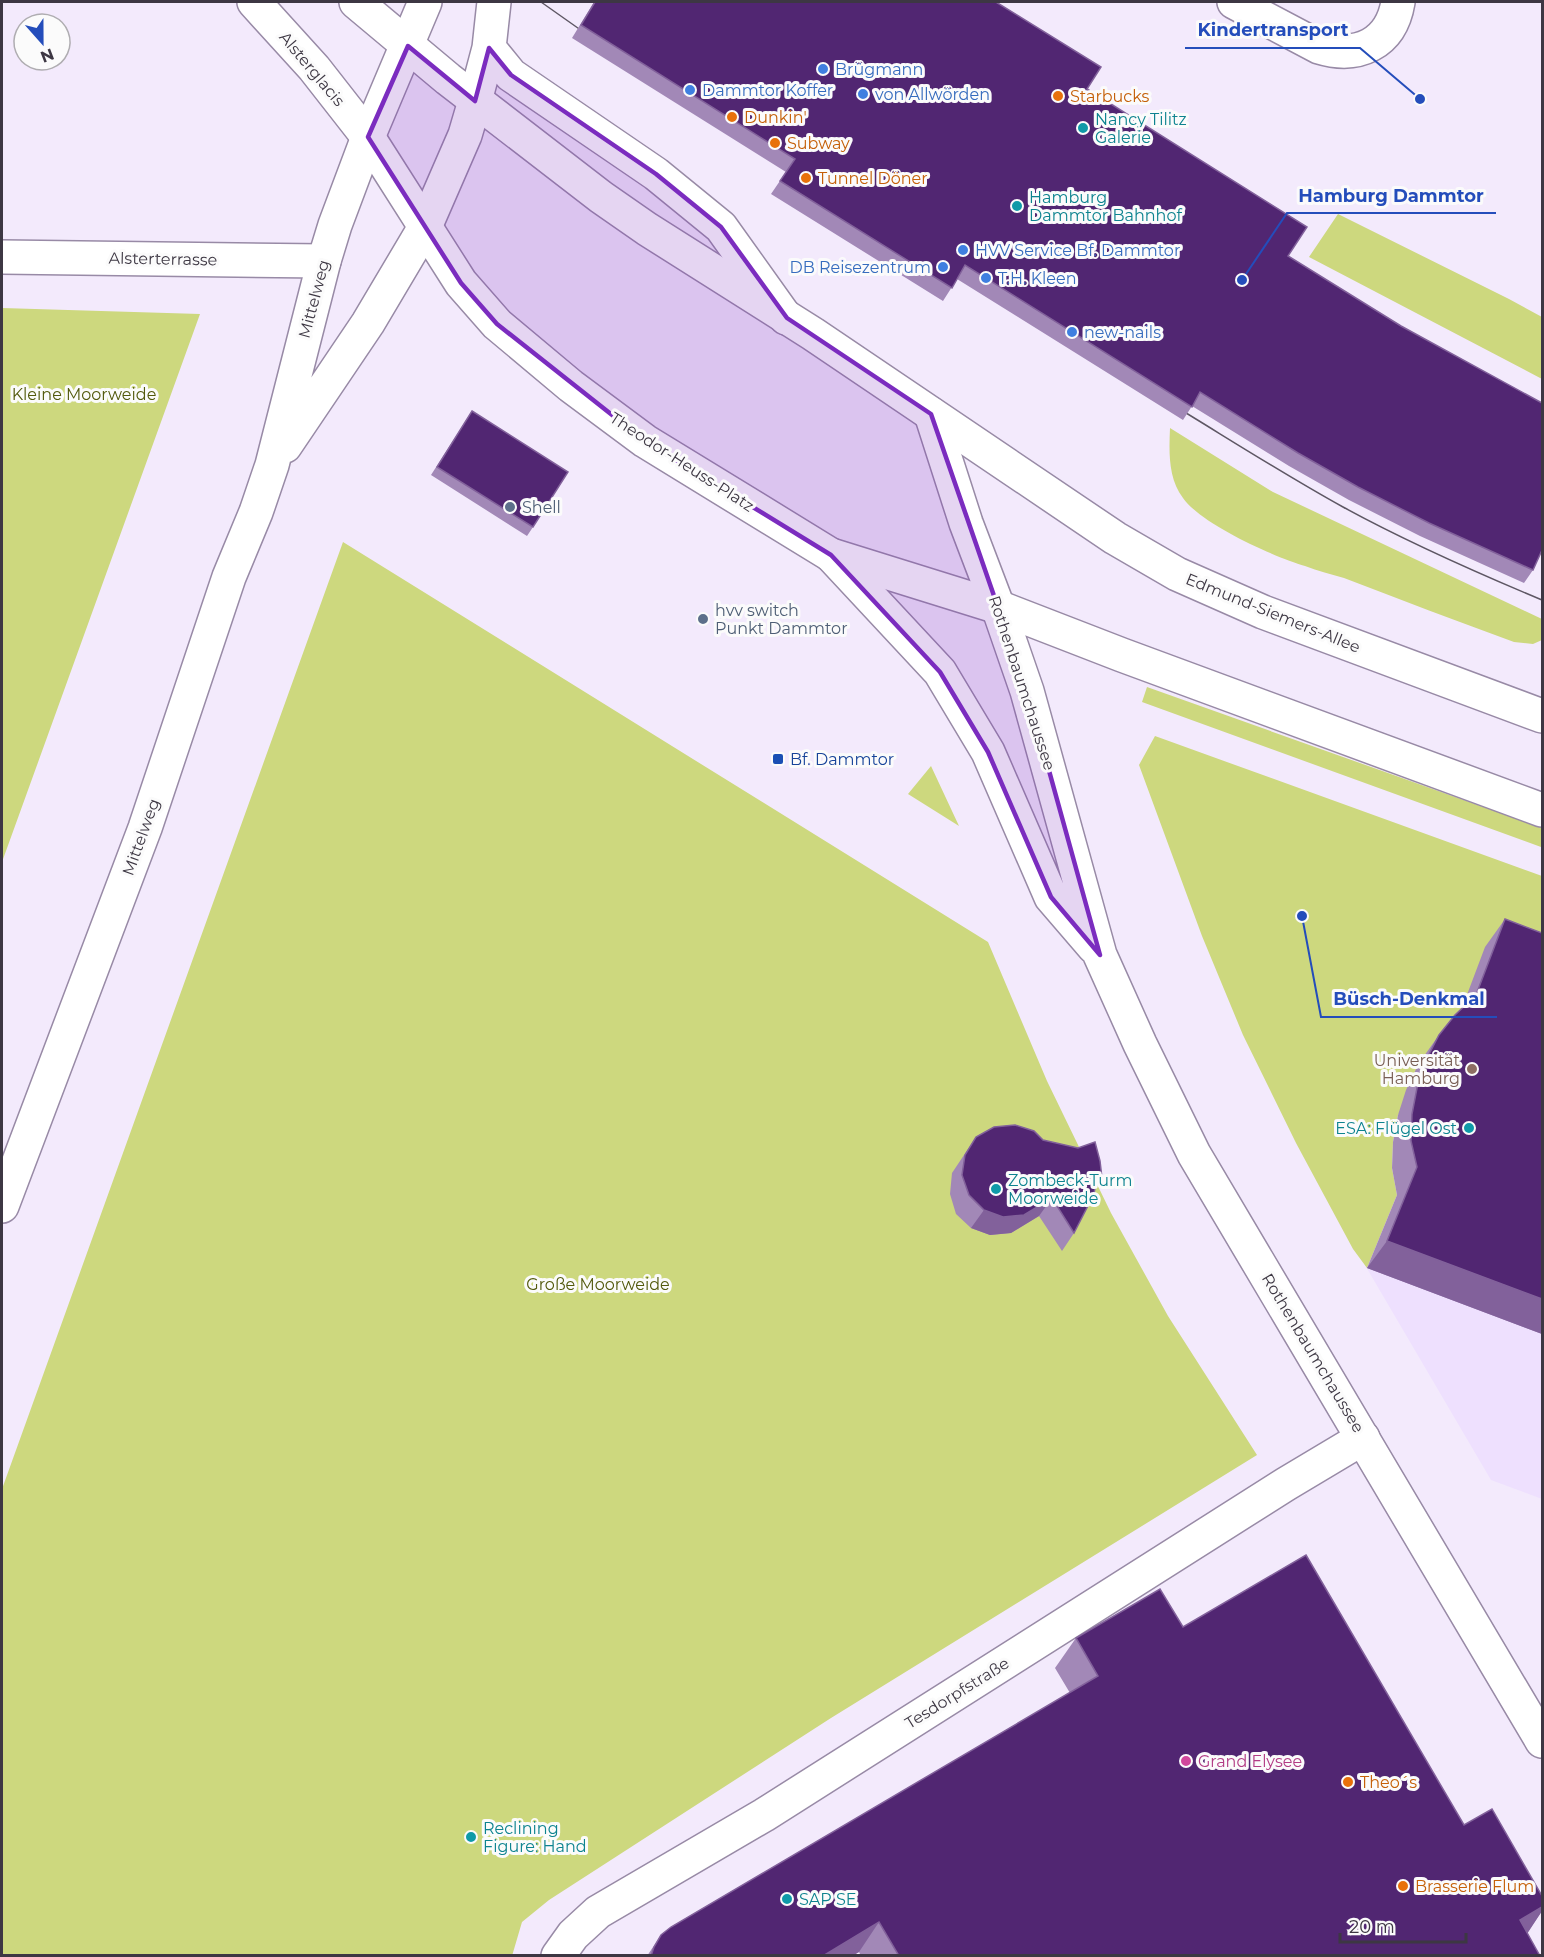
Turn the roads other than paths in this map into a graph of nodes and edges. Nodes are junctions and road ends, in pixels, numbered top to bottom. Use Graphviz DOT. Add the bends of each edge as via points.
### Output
graph roads {
  1 [pos="254,2"];
  2 [pos="356,2"];
  3 [pos="425,2"];
  4 [pos="494,2"];
  5 [pos="1234,2"];
  6 [pos="1398,2"];
  7 [pos="408,46"];
  8 [pos="489,48"];
  9 [pos="475,101"];
  10 [pos="368,137"];
  11 [pos="425,227"];
  12 [pos="2,256"];
  13 [pos="324,261"];
  14 [pos="787,318"];
  15 [pos="931,414"];
  16 [pos="272,465"];
  17 [pos="831,555"];
  18 [pos="998,607"];
  19 [pos="1542,716"];
  20 [pos="1542,810"];
  21 [pos="1100,955"];
  22 [pos="2,1206"];
  23 [pos="1363,1438"];
  24 [pos="1542,1741"];
  25 [pos="558,1956"];
  1 -- 10 [label="main road, Alsterglacis" via="314,68"];
  2 -- 7 [label="main road"];
  3 -- 7 [label="main road, Mittelweg"];
  4 -- 8 [label="main road, Mittelweg"];
  5 -- 6 [label="main road" via="1319,47 1334,51 1354,51 1372,44 1386,32"];
  7 -- 9 [label="main road"];
  7 -- 10 [label="main road, Mittelweg"];
  8 -- 9 [label="main road, Mittelweg"];
  8 -- 14 [label="main road" via="512,75 656,174 722,227"];
  9 -- 11 [label="main road, Mittelweg" via="458,152"];
  9 -- 14 [label="main road" via="628,216"];
  10 -- 11 [label="main road, Theodor-Heuss-Platz"];
  10 -- 13 [label="main road, Mittelweg"];
  11 -- 16 [label="main road, Mittelweg" via="368,323"];
  11 -- 17 [label="main road, Theodor-Heuss-Platz" via="461,283 497,324 571,386 645,441"];
  12 -- 13 [label="main road, Alsterterrasse"];
  13 -- 16 [label="main road, Mittelweg"];
  14 -- 15 [label="main road"];
  15 -- 18 [label="main road, Rothenbaumchaussee"];
  15 -- 19 [label="main road, Edmund-Siemers-Allee" via="1115,538 1177,574 1263,612"];
  16 -- 22 [label="main road, Mittelweg" via="229,577 145,828"];
  17 -- 18 [label="main road, Theodor-Heuss-Platz"];
  17 -- 21 [label="main road, Rothenbaumchaussee" via="940,672 988,752 1051,897"];
  18 -- 20 [label="main road"];
  18 -- 21 [label="main road, Rothenbaumchaussee" via="1039,733"];
  21 -- 23 [label="main road, Rothenbaumchaussee" via="1194,1154"];
  23 -- 24 [label="main road, Rothenbaumchaussee"];
  23 -- 25 [label="main road, Tesdorpfstraße" via="764,1815 598,1912 573,1935"];
}
